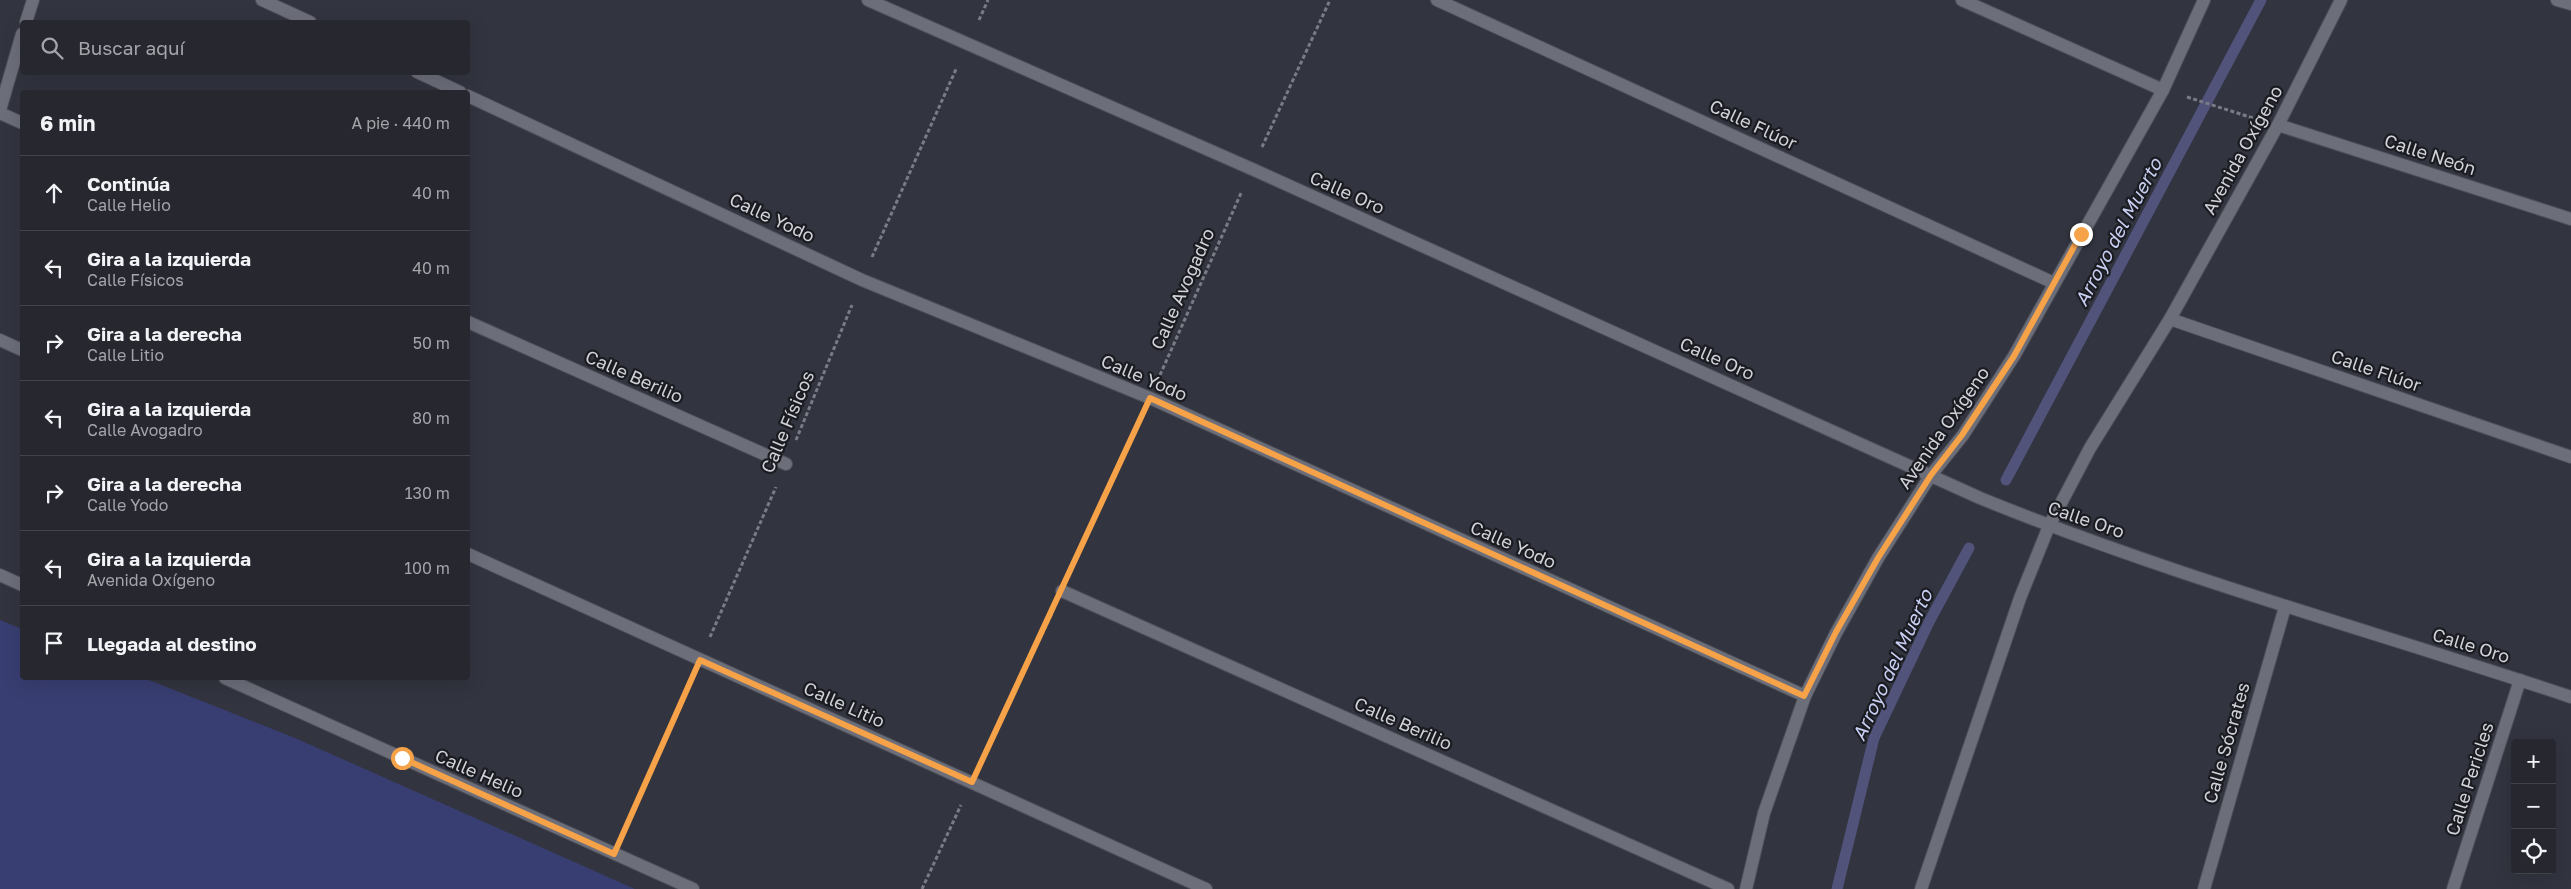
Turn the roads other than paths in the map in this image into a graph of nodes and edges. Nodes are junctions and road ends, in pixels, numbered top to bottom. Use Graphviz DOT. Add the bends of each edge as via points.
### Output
graph roads {
  1 [pos="32,0"];
  2 [pos="262,0"];
  3 [pos="868,0"];
  4 [pos="1437,0"];
  5 [pos="1962,0"];
  6 [pos="2204,0"];
  7 [pos="2341,0"];
  8 [pos="2557,0"];
  9 [pos="2571,4"];
  10 [pos="27,20"];
  11 [pos="306,20"];
  12 [pos="20,41"];
  13 [pos="423,75"];
  14 [pos="456,90"];
  15 [pos="2163,90"];
  16 [pos="470,97"];
  17 [pos="0,111"];
  18 [pos="20,122"];
  19 [pos="2278,125"];
  20 [pos="2571,219"];
  21 [pos="2054,283"];
  22 [pos="2170,319"];
  23 [pos="470,323"];
  24 [pos="0,340"];
  25 [pos="20,349"];
  26 [pos="2571,456"];
  27 [pos="786,464"];
  28 [pos="1931,475"];
  29 [pos="2049,526"];
  30 [pos="470,555"];
  31 [pos="0,575"];
  32 [pos="20,585"];
  33 [pos="1062,591"];
  34 [pos="2285,607"];
  35 [pos="229,680"];
  36 [pos="2520,680"];
  37 [pos="1804,696"];
  38 [pos="2571,697"];
  39 [pos="693,889"];
  40 [pos="1206,889"];
  41 [pos="1728,889"];
  42 [pos="1746,889"];
  43 [pos="1921,889"];
  44 [pos="2204,889"];
  45 [pos="2453,889"];
  1 -- 10 [label="street"];
  2 -- 11 [label="street"];
  3 -- 28 [label="street, Calle Oro"];
  4 -- 21 [label="street, Calle Flúor"];
  5 -- 15 [label="street"];
  6 -- 15 [label="street, Avenida Oxígeno"];
  7 -- 19 [label="street, Avenida Oxígeno"];
  8 -- 9 [label="street"];
  12 -- 17 [label="street"];
  13 -- 14 [label="street"];
  15 -- 21 [label="street, Avenida Oxígeno"];
  16 -- 37 [label="street, Calle Yodo" via="862,280 1150,398"];
  17 -- 18 [label="street"];
  19 -- 20 [label="street, Calle Neón"];
  19 -- 22 [label="street, Avenida Oxígeno"];
  21 -- 28 [label="street, Avenida Oxígeno" via="2014,356 1962,435"];
  22 -- 26 [label="street, Calle Flúor"];
  22 -- 29 [label="street, Avenida Oxígeno" via="2090,448"];
  23 -- 27 [label="street, Calle Berilio"];
  24 -- 25 [label="street"];
  28 -- 29 [label="street, Calle Oro"];
  28 -- 37 [label="street, Avenida Oxígeno" via="1836,632"];
  29 -- 34 [label="street, Calle Oro"];
  29 -- 43 [label="street, Avenida Oxígeno" via="2010,624"];
  30 -- 40 [label="street, Calle Litio"];
  31 -- 32 [label="street"];
  33 -- 41 [label="street, Calle Berilio"];
  34 -- 36 [label="street, Calle Oro"];
  34 -- 44 [label="street, Calle Sócrates"];
  35 -- 39 [label="street, Calle Helio"];
  36 -- 38 [label="street, Calle Oro"];
  36 -- 45 [label="street, Calle Pericles"];
  37 -- 42 [label="street, Avenida Oxígeno" via="1764,813"];
}
